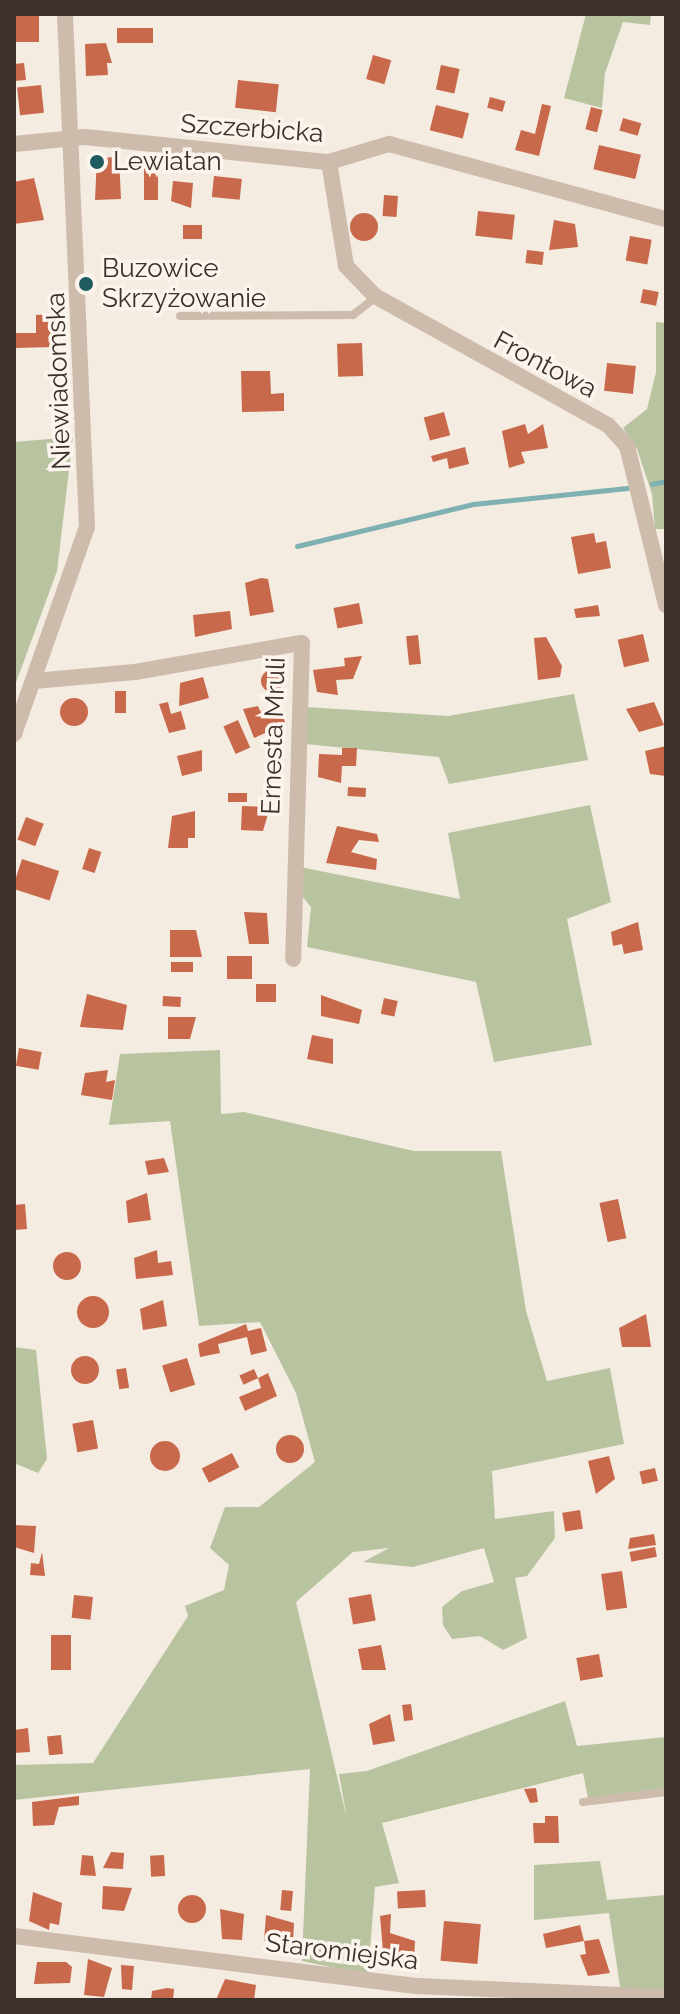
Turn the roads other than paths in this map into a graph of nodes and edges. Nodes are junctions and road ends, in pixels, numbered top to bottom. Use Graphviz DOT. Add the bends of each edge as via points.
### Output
graph roads {
  1 [pos="65,14"];
  2 [pos="72,137"];
  3 [pos="14,144"];
  4 [pos="329,162"];
  5 [pos="666,219"];
  6 [pos="377,297"];
  7 [pos="180,316"];
  8 [pos="666,605"];
  9 [pos="34,681"];
  10 [pos="14,734"];
  11 [pos="293,959"];
  12 [pos="666,1792"];
  13 [pos="583,1802"];
  14 [pos="14,1936"];
  15 [pos="666,1997"];
  1 -- 2 [label="street, Niewiadomska"];
  2 -- 3 [label="street, Szczerbicka"];
  2 -- 4 [label="street, Szczerbicka"];
  2 -- 9 [label="street, Niewiadomska" via="87,527"];
  4 -- 5 [label="street, Szczerbicka" via="389,144"];
  4 -- 6 [label="street, Frontowa" via="346,266"];
  6 -- 7 [label="lane" via="353,315"];
  6 -- 8 [label="street, Frontowa" via="608,425 627,446"];
  9 -- 10 [label="street, Niewiadomska"];
  9 -- 11 [label="street, Ernesta Mruli" via="135,672 302,643"];
  12 -- 13 [label="lane"];
  14 -- 15 [label="street, Staromiejska" via="416,1986"];
}
